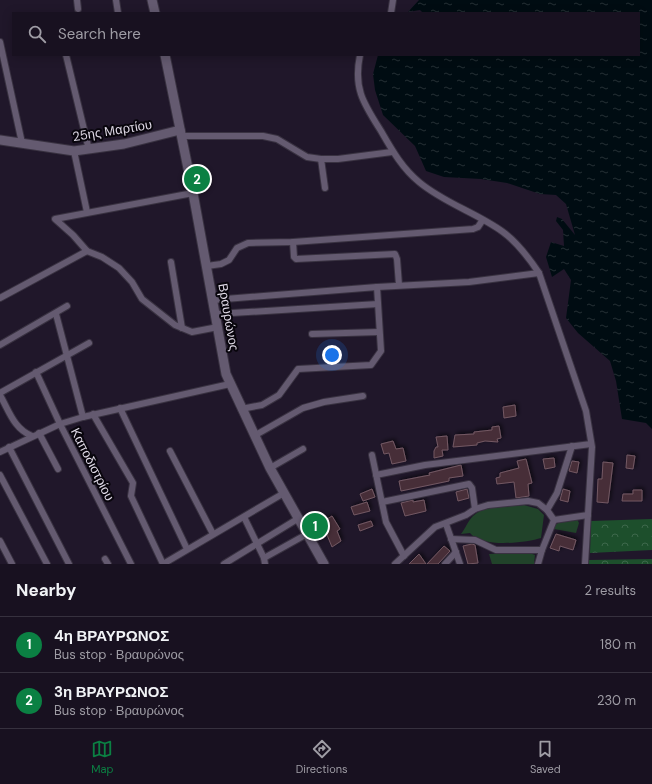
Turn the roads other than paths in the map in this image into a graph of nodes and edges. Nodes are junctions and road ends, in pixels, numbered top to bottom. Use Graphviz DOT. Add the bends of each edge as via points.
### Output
graph roads {
  1 [pos="77,0"];
  2 [pos="116,0"];
  3 [pos="152,0"];
  4 [pos="393,0"];
  5 [pos="78,9"];
  6 [pos="118,12"];
  7 [pos="155,12"];
  8 [pos="391,12"];
  9 [pos="0,42"];
  10 [pos="66,56"];
  11 [pos="165,56"];
  12 [pos="360,56"];
  13 [pos="181,133"];
  14 [pos="0,140"];
  15 [pos="22,143"];
  16 [pos="89,150"];
  17 [pos="74,151"];
  18 [pos="392,152"];
  19 [pos="321,159"];
  20 [pos="325,188"];
  21 [pos="193,193"];
  22 [pos="87,212"];
  23 [pos="482,221"];
  24 [pos="293,242"];
  25 [pos="87,251"];
  26 [pos="171,262"];
  27 [pos="207,266"];
  28 [pos="539,274"];
  29 [pos="399,285"];
  30 [pos="377,287"];
  31 [pos="0,297"];
  32 [pos="213,300"];
  33 [pos="378,304"];
  34 [pos="67,306"];
  35 [pos="56,314"];
  36 [pos="216,314"];
  37 [pos="218,327"];
  38 [pos="182,328"];
  39 [pos="379,332"];
  40 [pos="312,334"];
  41 [pos="89,343"];
  42 [pos="0,345"];
  43 [pos="68,356"];
  44 [pos="36,372"];
  45 [pos="230,384"];
  46 [pos="0,394"];
  47 [pos="363,396"];
  48 [pos="120,408"];
  49 [pos="241,409"];
  50 [pos="93,414"];
  51 [pos="82,416"];
  52 [pos="60,424"];
  53 [pos="39,433"];
  54 [pos="32,436"];
  55 [pos="254,436"];
  56 [pos="591,444"];
  57 [pos="572,446"];
  58 [pos="9,447"];
  59 [pos="303,449"];
  60 [pos="170,451"];
  61 [pos="0,452"];
  62 [pos="372,454"];
  63 [pos="270,468"];
  64 [pos="58,469"];
  65 [pos="376,474"];
  66 [pos="0,475"];
  67 [pos="284,493"];
  68 [pos="382,502"];
  69 [pos="475,509"];
  70 [pos="547,510"];
  71 [pos="588,516"];
  72 [pos="244,517"];
  73 [pos="298,518"];
  74 [pos="554,520"];
  75 [pos="446,524"];
  76 [pos="213,534"];
  77 [pos="307,534"];
  78 [pos="451,539"];
  79 [pos="0,541"];
  80 [pos="257,543"];
  81 [pos="187,549"];
  82 [pos="542,550"];
  83 [pos="456,552"];
  84 [pos="404,556"];
  85 [pos="264,561"];
  86 [pos="12,564"];
  87 [pos="47,564"];
  88 [pos="69,564"];
  89 [pos="132,564"];
  90 [pos="163,564"];
  91 [pos="224,564"];
  92 [pos="324,564"];
  93 [pos="395,564"];
  94 [pos="445,564"];
  95 [pos="460,564"];
  96 [pos="538,564"];
  97 [pos="585,564"];
  1 -- 5 [label="street"];
  2 -- 6 [label="street"];
  3 -- 7 [label="main road"];
  4 -- 8 [label="street"];
  9 -- 15 [label="street"];
  10 -- 16 [label="street"];
  11 -- 13 [label="main road, Βραυρώνος"];
  12 -- 18 [label="street" via="359,83 363,104"];
  13 -- 16 [label="main road, 25ης Μαρτίου"];
  13 -- 19 [label="street" via="263,136 277,139 307,157"];
  13 -- 21 [label="main road, Βραυρώνος"];
  14 -- 15 [label="main road, 25ης Μαρτίου"];
  15 -- 17 [label="main road, 25ης Μαρτίου"];
  16 -- 17 [label="main road, 25ης Μαρτίου"];
  17 -- 22 [label="street"];
  18 -- 19 [label="street"];
  18 -- 23 [label="street" via="419,182"];
  19 -- 20 [label="street"];
  21 -- 22 [label="street"];
  21 -- 27 [label="main road, Βραυρώνος"];
  22 -- 25 [label="street" via="55,218"];
  23 -- 24 [label="street" via="473,229"];
  23 -- 28 [label="street" via="503,232 526,254"];
  24 -- 27 [label="street" via="248,243 237,248 229,260"];
  24 -- 29 [label="street" via="296,259 395,254"];
  25 -- 31 [label="street"];
  25 -- 38 [label="street" via="111,262 132,282 142,299"];
  26 -- 38 [label="street"];
  27 -- 32 [label="main road, Βραυρώνος"];
  28 -- 29 [label="street" via="469,282"];
  28 -- 56 [label="street" via="586,411"];
  29 -- 30 [label="street"];
  30 -- 32 [label="street"];
  30 -- 33 [label="street"];
  32 -- 36 [label="main road, Βραυρώνος"];
  33 -- 36 [label="street"];
  33 -- 39 [label="street"];
  34 -- 35 [label="street"];
  35 -- 42 [label="street"];
  35 -- 43 [label="street"];
  36 -- 37 [label="main road, Βραυρώνος"];
  37 -- 38 [label="street" via="192,332"];
  37 -- 45 [label="main road, Βραυρώνος"];
  39 -- 40 [label="street"];
  39 -- 49 [label="street" via="381,351 371,365 298,369 279,395 262,405"];
  41 -- 43 [label="street"];
  43 -- 44 [label="street"];
  43 -- 51 [label="street"];
  44 -- 46 [label="street"];
  44 -- 52 [label="street, Καποδιστρίου"];
  45 -- 48 [label="street"];
  45 -- 49 [label="main road, Βραυρώνος"];
  46 -- 54 [label="street" via="17,427"];
  47 -- 55 [label="street" via="302,408"];
  48 -- 50 [label="street"];
  48 -- 81 [label="street"];
  49 -- 55 [label="main road, Βραυρώνος"];
  50 -- 51 [label="street"];
  50 -- 90 [label="street" via="133,484 131,496"];
  51 -- 52 [label="street"];
  52 -- 53 [label="street"];
  52 -- 89 [label="street, Καποδιστρίου"];
  53 -- 54 [label="street"];
  53 -- 64 [label="street"];
  54 -- 58 [label="street"];
  55 -- 63 [label="main road, Βραυρώνος"];
  56 -- 57 [label="street"];
  56 -- 71 [label="street"];
  57 -- 65 [label="street"];
  57 -- 70 [label="street" via="557,493"];
  58 -- 61 [label="street"];
  58 -- 88 [label="street"];
  59 -- 63 [label="street"];
  60 -- 76 [label="street"];
  62 -- 65 [label="street"];
  63 -- 67 [label="main road, Βραυρώνος"];
  65 -- 68 [label="street"];
  66 -- 87 [label="street"];
  67 -- 72 [label="street"];
  67 -- 73 [label="main road, Βραυρώνος"];
  68 -- 69 [label="street" via="469,484"];
  68 -- 84 [label="street" via="386,522"];
  69 -- 70 [label="street" via="488,505 528,501 538,503"];
  69 -- 75 [label="street"];
  70 -- 74 [label="street"];
  71 -- 74 [label="street"];
  71 -- 97 [label="street"];
  72 -- 76 [label="street"];
  72 -- 80 [label="street"];
  73 -- 77 [label="main road, Βραυρώνος"];
  73 -- 80 [label="street"];
  74 -- 82 [label="street"];
  75 -- 78 [label="street"];
  75 -- 84 [label="street" via="435,527"];
  76 -- 81 [label="street"];
  77 -- 85 [label="street"];
  77 -- 92 [label="main road, Βραυρώνος"];
  78 -- 82 [label="street" via="475,540 496,550"];
  78 -- 83 [label="street"];
  79 -- 86 [label="street"];
  80 -- 85 [label="street"];
  80 -- 91 [label="street"];
  81 -- 90 [label="street"];
  82 -- 96 [label="street"];
  83 -- 94 [label="street"];
  83 -- 95 [label="street"];
  84 -- 93 [label="street"];
}
